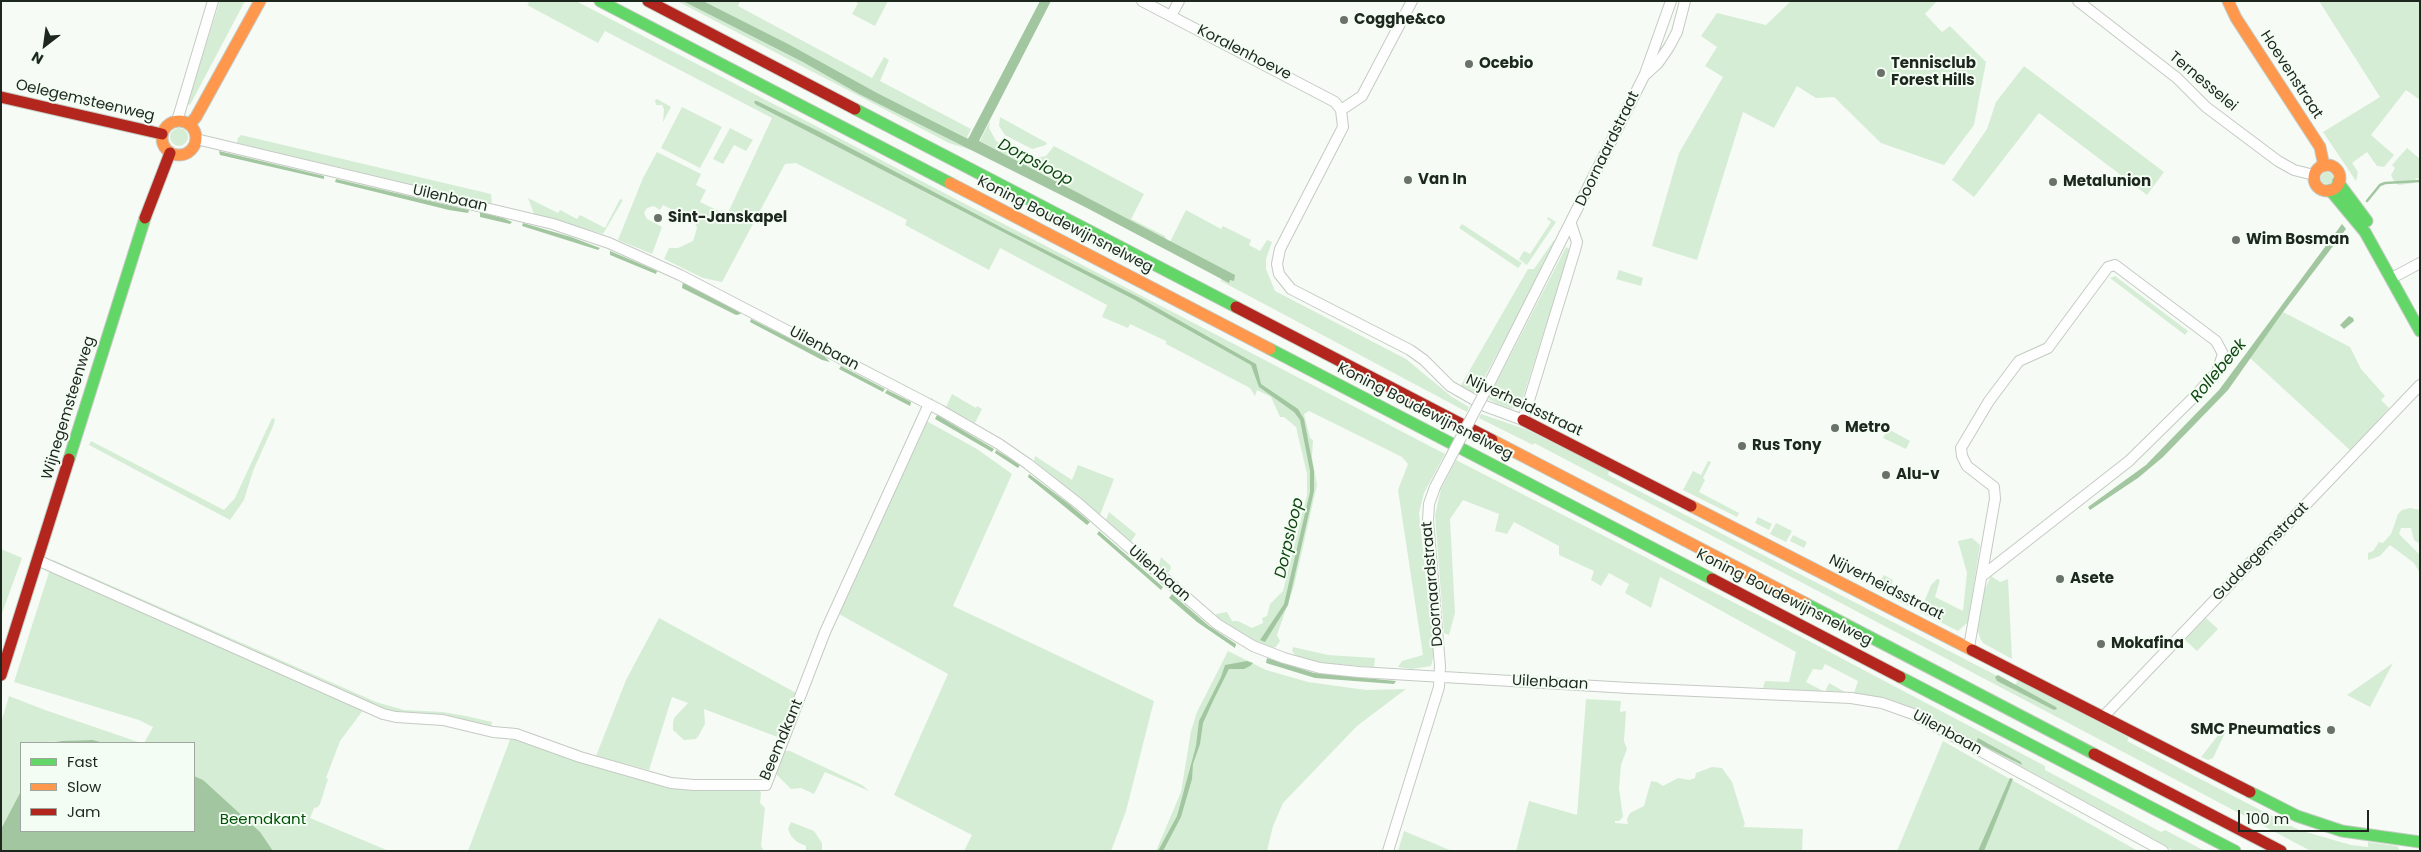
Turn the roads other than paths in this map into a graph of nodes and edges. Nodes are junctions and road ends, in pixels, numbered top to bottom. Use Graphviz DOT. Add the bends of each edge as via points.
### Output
graph roads {
  1 [pos="213,1"];
  2 [pos="260,1"];
  3 [pos="600,1"];
  4 [pos="648,1"];
  5 [pos="1142,1"];
  6 [pos="1179,1"];
  7 [pos="1412,1"];
  8 [pos="1671,1"];
  9 [pos="1685,1"];
  10 [pos="2078,1"];
  11 [pos="2228,1"];
  12 [pos="1171,16"];
  13 [pos="1645,74"];
  14 [pos="1,97"];
  15 [pos="1341,110"];
  16 [pos="177,121"];
  17 [pos="190,124"];
  18 [pos="162,134"];
  19 [pos="196,139"];
  20 [pos="170,153"];
  21 [pos="2324,166"];
  22 [pos="2314,175"];
  23 [pos="2334,186"];
  24 [pos="1571,224"];
  25 [pos="2420,263"];
  26 [pos="2395,277"];
  27 [pos="2420,315"];
  28 [pos="2420,331"];
  29 [pos="2420,385"];
  30 [pos="929,404"];
  31 [pos="1523,420"];
  32 [pos="37,560"];
  33 [pos="1982,576"];
  34 [pos="1969,648"];
  35 [pos="1,675"];
  36 [pos="1440,676"];
  37 [pos="2103,717"];
  38 [pos="2420,842"];
  39 [pos="1388,851"];
  40 [pos="2163,851"];
  41 [pos="2235,851"];
  42 [pos="2281,851"];
  1 -- 16 [label="street"];
  2 -- 17 [label="main road"];
  3 -- 41 [label="main road, Koning Boudewijnsnelweg"];
  4 -- 42 [label="main road, Koning Boudewijnsnelweg"];
  5 -- 12 [label="street, Koralenhoeve"];
  6 -- 12 [label="street"];
  7 -- 15 [label="street" via="1362,96"];
  8 -- 13 [label="street, Doornaardstraat"];
  9 -- 13 [label="street, Doornaardstraat" via="1677,32 1669,47"];
  10 -- 22 [label="street, Ternesselei" via="2177,78 2206,107 2278,161 2294,170"];
  11 -- 21 [label="main road, Hoevenstraat" via="2320,147"];
  12 -- 15 [label="street, Koralenhoeve" via="1326,96"];
  13 -- 24 [label="street, Doornaardstraat"];
  14 -- 18 [label="main road, Oelegemsteenweg"];
  15 -- 31 [label="street, Nijverheidsstraat" via="1343,128 1340,136 1277,256 1279,274 1291,289 1410,350 1459,392"];
  16 -- 17 [label="main road"];
  16 -- 18 [label="main road" via="166,126"];
  17 -- 19 [label="main road"];
  18 -- 20 [label="main road" via="163,145"];
  19 -- 20 [label="main road" via="188,153"];
  19 -- 30 [label="street, Uilenbaan" via="524,216 596,238 680,274"];
  20 -- 32 [label="main road, Wijnegemsteenweg" via="151,198"];
  21 -- 22 [label="main road"];
  21 -- 23 [label="main road, Ternesselei" via="2335,168 2339,175"];
  22 -- 23 [label="main road, Ternesselei" via="2318,187"];
  23 -- 26 [label="main road, Ternesselei" via="2372,228"];
  24 -- 31 [label="street, Doornaardstraat" via="1577,242"];
  24 -- 36 [label="street, Doornaardstraat, bridge" via="1429,504"];
  25 -- 26 [label="street"];
  26 -- 27 [label="main road, Ternesselei"];
  26 -- 28 [label="main road, Ternesselei"];
  29 -- 37 [label="street, Guddegemstraat"];
  30 -- 32 [label="street, Beemdkant" via="826,632 766,785 676,784 580,758 516,734 443,720 383,714"];
  30 -- 36 [label="street, Uilenbaan" via="1028,464 1079,504 1200,610 1253,646 1320,668"];
  31 -- 34 [label="main road, Nijverheidsstraat"];
  32 -- 35 [label="main road, Wijnegemsteenweg"];
  33 -- 33 [label="street" via="1995,499 1994,487 1967,466 1962,448 1989,401 2019,362 2048,348 2108,267 2115,265 2216,341 2223,354 2217,372 2129,461"];
  33 -- 34 [label="street"];
  34 -- 37 [label="main road, Nijverheidsstraat"];
  36 -- 39 [label="street, Doornaardstraat"];
  36 -- 40 [label="street, Uilenbaan" via="1851,698 1882,703 1913,714"];
  37 -- 38 [label="main road, Nijverheidsstraat" via="2310,821 2369,836"];
}
